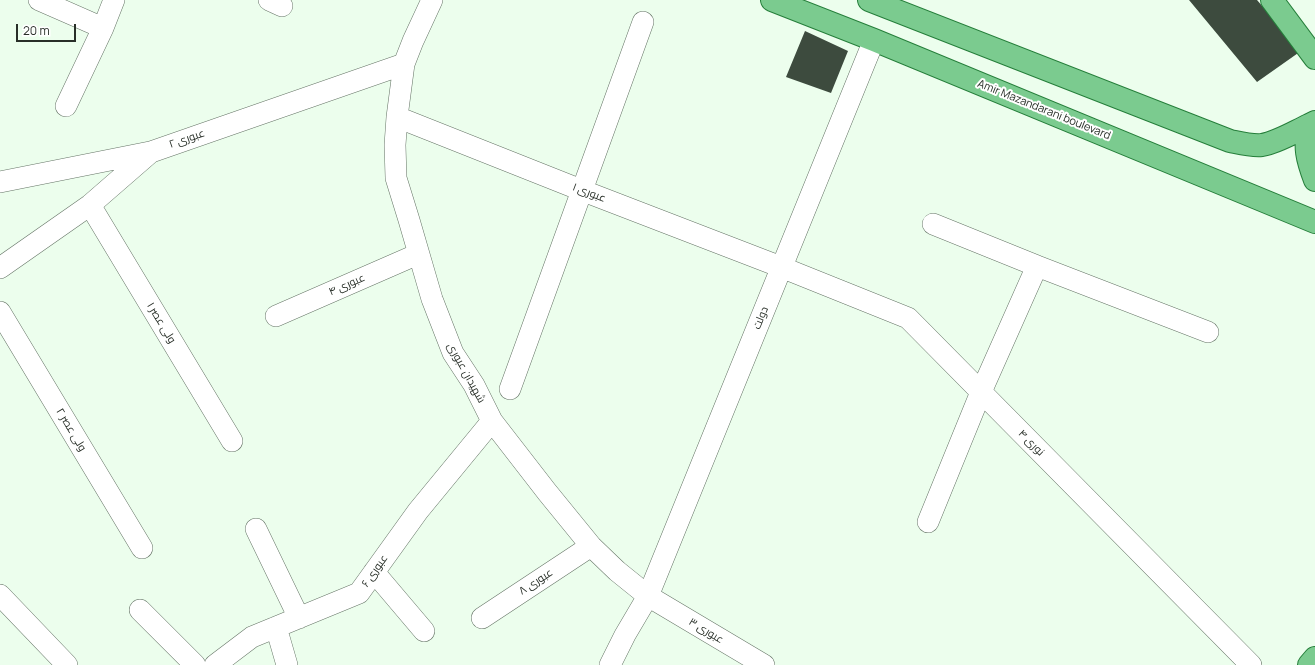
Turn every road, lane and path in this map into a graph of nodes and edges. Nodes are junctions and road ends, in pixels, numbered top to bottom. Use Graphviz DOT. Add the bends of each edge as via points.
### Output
graph roads {
  1 [pos="39,0"];
  2 [pos="114,0"];
  3 [pos="432,0"];
  4 [pos="772,0"];
  5 [pos="869,0"];
  6 [pos="1272,0"];
  7 [pos="643,22"];
  8 [pos="103,28"];
  9 [pos="874,40"];
  10 [pos="1315,58"];
  11 [pos="404,64"];
  12 [pos="66,106"];
  13 [pos="397,117"];
  14 [pos="1312,123"];
  15 [pos="151,152"];
  16 [pos="1315,180"];
  17 [pos="0,182"];
  18 [pos="581,190"];
  19 [pos="90,205"];
  20 [pos="1315,222"];
  21 [pos="933,224"];
  22 [pos="418,254"];
  23 [pos="1037,266"];
  24 [pos="781,267"];
  25 [pos="0,268"];
  26 [pos="0,312"];
  27 [pos="276,316"];
  28 [pos="1208,332"];
  29 [pos="510,389"];
  30 [pos="981,392"];
  31 [pos="492,421"];
  32 [pos="232,441"];
  33 [pos="928,522"];
  34 [pos="256,529"];
  35 [pos="591,546"];
  36 [pos="142,548"];
  37 [pos="374,572"];
  38 [pos="0,595"];
  39 [pos="648,596"];
  40 [pos="140,610"];
  41 [pos="299,618"];
  42 [pos="482,618"];
  43 [pos="276,627"];
  44 [pos="424,631"];
  45 [pos="1315,658"];
  46 [pos="67,665"];
  47 [pos="195,665"];
  48 [pos="215,665"];
  49 [pos="287,665"];
  50 [pos="610,665"];
  51 [pos="764,665"];
  52 [pos="1251,665"];
  53 [pos="1309,665"];
  1 -- 8 [label="street"];
  2 -- 8 [label="street"];
  3 -- 11 [label="street, شهیدان عبوری"];
  4 -- 9 [label="main road, Amir Mazandarani boulevard"];
  5 -- 14 [label="main road" via="1230,141 1262,145 1286,137"];
  6 -- 10 [label="main road"];
  7 -- 18 [label="street"];
  8 -- 12 [label="street"];
  9 -- 20 [label="main road, Amir Mazandarani boulevard"];
  9 -- 24 [label="street, دولت"];
  11 -- 13 [label="street, شهیدان عبوری"];
  11 -- 15 [label="street, عبوری ۲"];
  13 -- 18 [label="street, عبوری ۱"];
  13 -- 22 [label="street, شهیدان عبوری" via="396,178"];
  14 -- 16 [label="main road" via="1305,139 1308,162"];
  15 -- 17 [label="street"];
  15 -- 19 [label="street, عبوری ۲"];
  18 -- 24 [label="street, عبوری ۱"];
  18 -- 29 [label="street"];
  19 -- 25 [label="street, عبوری ۲"];
  19 -- 32 [label="street, ولی عصر ۱"];
  21 -- 23 [label="street"];
  22 -- 27 [label="street, عبوری ۴"];
  22 -- 31 [label="street, شهیدان عبوری" via="453,353 474,385"];
  23 -- 28 [label="street"];
  23 -- 30 [label="street"];
  24 -- 30 [label="street, نوری ۴" via="908,318"];
  24 -- 39 [label="street, دولت"];
  26 -- 36 [label="street, ولی عصر ۲"];
  30 -- 33 [label="street"];
  30 -- 52 [label="street, نوری ۴"];
  31 -- 35 [label="street, شهیدان عبوری"];
  31 -- 37 [label="street, عبوری ۶" via="418,511"];
  34 -- 41 [label="street"];
  35 -- 39 [label="street, شهیدان عبوری"];
  35 -- 42 [label="street, عبوری ۸"];
  37 -- 41 [label="street, عبوری ۶" via="359,593"];
  37 -- 44 [label="street"];
  38 -- 46 [label="street"];
  39 -- 50 [label="street"];
  39 -- 51 [label="street, عبوری ۳"];
  40 -- 47 [label="street"];
  41 -- 43 [label="street, عبوری ۶"];
  43 -- 48 [label="street, عبوری ۶" via="252,637"];
  43 -- 49 [label="street"];
  45 -- 53 [label="main road"];
}
